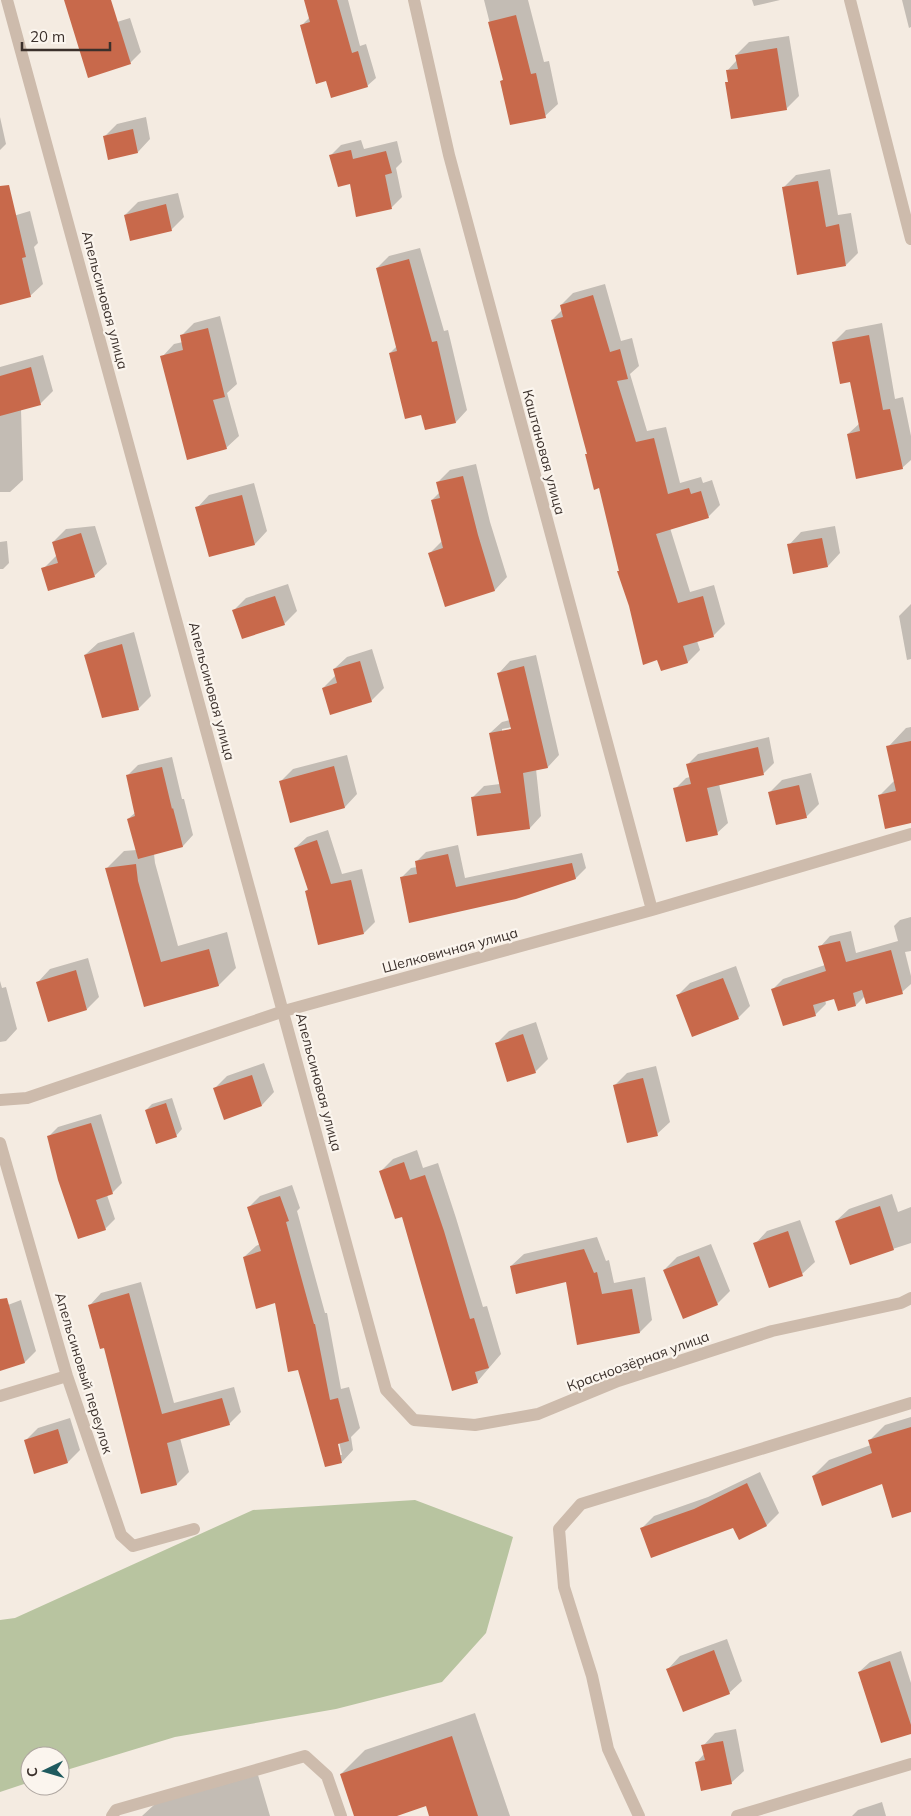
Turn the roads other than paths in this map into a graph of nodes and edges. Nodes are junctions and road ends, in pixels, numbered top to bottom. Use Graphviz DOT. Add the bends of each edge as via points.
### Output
graph roads {
  1 [pos="7,0"];
  2 [pos="414,0"];
  3 [pos="850,0"];
  4 [pos="911,238"];
  5 [pos="911,834"];
  6 [pos="652,910"];
  7 [pos="284,1011"];
  8 [pos="0,1100"];
  9 [pos="0,1143"];
  10 [pos="911,1298"];
  11 [pos="67,1376"];
  12 [pos="386,1390"];
  13 [pos="0,1396"];
  14 [pos="911,1403"];
  15 [pos="194,1529"];
  16 [pos="911,1764"];
  17 [pos="112,1816"];
  18 [pos="341,1816"];
  19 [pos="639,1816"];
  20 [pos="737,1816"];
  1 -- 7 [label="street, Апельсиновая улица"];
  2 -- 6 [label="street, Каштановая улица" via="449,155"];
  3 -- 4 [label="street"];
  5 -- 6 [label="street, Шелковичная улица"];
  6 -- 7 [label="street, Шелковичная улица"];
  7 -- 8 [label="street, Шелковичная улица" via="27,1098"];
  7 -- 12 [label="street, Апельсиновая улица"];
  9 -- 11 [label="street, Апельсиновый переулок"];
  10 -- 12 [label="street, Красноозёрная улица" via="772,1331 618,1381 538,1414 511,1419 475,1425 414,1420"];
  11 -- 13 [label="street"];
  11 -- 15 [label="street, Апельсиновый переулок" via="121,1535 133,1546"];
  14 -- 19 [label="street" via="581,1504 559,1530 564,1587 592,1676 608,1749"];
  16 -- 20 [label="street"];
  17 -- 18 [label="street" via="116,1810 305,1756 327,1776"];
}
